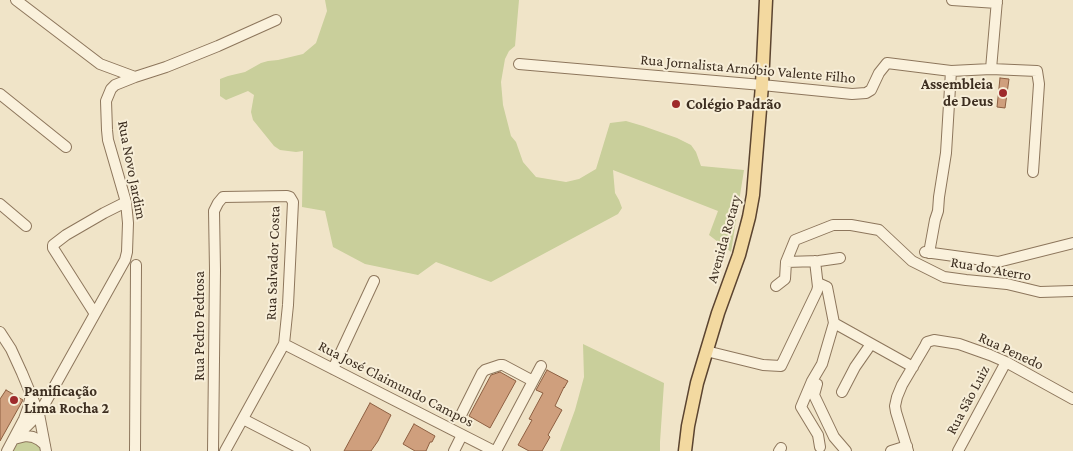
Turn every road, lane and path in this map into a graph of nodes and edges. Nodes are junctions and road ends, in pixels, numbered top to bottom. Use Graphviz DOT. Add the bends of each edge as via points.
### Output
graph roads {
  1 [pos="16,0"];
  2 [pos="766,0"];
  3 [pos="952,0"];
  4 [pos="997,1"];
  5 [pos="276,20"];
  6 [pos="519,64"];
  7 [pos="991,69"];
  8 [pos="951,71"];
  9 [pos="134,77"];
  10 [pos="762,85"];
  11 [pos="0,94"];
  12 [pos="66,147"];
  13 [pos="1033,172"];
  14 [pos="126,202"];
  15 [pos="218,203"];
  16 [pos="0,204"];
  17 [pos="26,226"];
  18 [pos="1073,243"];
  19 [pos="840,258"];
  20 [pos="815,261"];
  21 [pos="786,262"];
  22 [pos="136,264"];
  23 [pos="374,281"];
  24 [pos="818,283"];
  25 [pos="776,286"];
  26 [pos="1073,291"];
  27 [pos="94,314"];
  28 [pos="834,323"];
  29 [pos="0,332"];
  30 [pos="284,344"];
  31 [pos="871,344"];
  32 [pos="706,351"];
  33 [pos="1006,362"];
  34 [pos="541,366"];
  35 [pos="912,367"];
  36 [pos="333,368"];
  37 [pos="533,381"];
  38 [pos="812,381"];
  39 [pos="842,392"];
  40 [pos="31,395"];
  41 [pos="1073,399"];
  42 [pos="39,414"];
  43 [pos="461,415"];
  44 [pos="243,419"];
  45 [pos="462,435"];
  46 [pos="214,437"];
  47 [pos="232,439"];
  48 [pos="13,440"];
  49 [pos="820,446"];
  50 [pos="45,448"];
  51 [pos="907,449"];
  52 [pos="6,451"];
  53 [pos="135,451"];
  54 [pos="213,451"];
  55 [pos="226,451"];
  56 [pos="305,451"];
  57 [pos="454,451"];
  58 [pos="495,451"];
  59 [pos="685,451"];
  60 [pos="846,451"];
  61 [pos="892,451"];
  62 [pos="958,451"];
  1 -- 9 [label="street" via="100,64"];
  2 -- 10 [label="main road, Avenida Rotary"];
  3 -- 4 [label="street"];
  4 -- 7 [label="street"];
  5 -- 9 [label="street, Rua Novo Jardim" via="166,67"];
  6 -- 10 [label="street, Rua Jornalista Arnóbio Valente Filho"];
  7 -- 8 [label="street, Rua Jornalista Arnóbio Valente Filho"];
  7 -- 13 [label="street, Rua Jornalista Arnóbio Valente Filho" via="1037,71"];
  8 -- 10 [label="street, Rua Jornalista Arnóbio Valente Filho" via="887,63 871,90 860,94"];
  8 -- 18 [label="street" via="946,153 938,211 927,252 998,262"];
  9 -- 14 [label="street, Rua Novo Jardim" via="115,85 106,100 108,140"];
  10 -- 32 [label="main road, Avenida Rotary" via="754,195"];
  11 -- 12 [label="street"];
  14 -- 27 [label="street, Rua Novo Jardim" via="127,252"];
  14 -- 27 [label="street" via="53,245"];
  15 -- 30 [label="street, Rua Salvador Costa" via="223,197 287,196 292,200"];
  15 -- 46 [label="street, Rua Pedro Pedrosa" via="214,211"];
  16 -- 17 [label="street"];
  19 -- 20 [label="street"];
  20 -- 21 [label="street"];
  20 -- 24 [label="street"];
  21 -- 25 [label="street, Rua do Aterro" via="785,278"];
  21 -- 26 [label="street, Rua do Aterro" via="795,240 832,225 851,225 879,230 912,262 944,277 1007,284 1040,292"];
  22 -- 53 [label="street"];
  23 -- 36 [label="street"];
  24 -- 28 [label="street" via="827,286"];
  24 -- 32 [label="street" via="815,298 781,366 763,365"];
  27 -- 42 [label="street, Rua Novo Jardim"];
  28 -- 31 [label="street"];
  28 -- 38 [label="street" via="822,364"];
  29 -- 40 [label="street"];
  30 -- 36 [label="street, Rua José Claimundo Campos"];
  30 -- 44 [label="street"];
  31 -- 35 [label="street"];
  31 -- 39 [label="street"];
  32 -- 59 [label="main road, Avenida Rotary"];
  33 -- 35 [label="street, Rua Penedo" via="959,344 934,340 928,342"];
  33 -- 41 [label="street, Rua Penedo"];
  33 -- 62 [label="street, Rua São Luiz"];
  34 -- 37 [label="street"];
  35 -- 51 [label="street" via="895,406"];
  36 -- 45 [label="street, Rua José Claimundo Campos"];
  37 -- 43 [label="street" via="500,365 484,370"];
  37 -- 58 [label="street"];
  38 -- 49 [label="street" via="801,407 818,436"];
  38 -- 60 [label="street" via="817,384 814,395 834,437"];
  40 -- 42 [label="street"];
  40 -- 48 [label="street"];
  42 -- 48 [label="street, Rua Novo Jardim"];
  42 -- 50 [label="street"];
  44 -- 47 [label="street"];
  44 -- 56 [label="street"];
  45 -- 57 [label="street"];
  45 -- 58 [label="street, Rua José Claimundo Campos"];
  46 -- 47 [label="street"];
  46 -- 54 [label="street, Rua Pedro Pedrosa"];
  47 -- 55 [label="street"];
  48 -- 50 [label="street" via="33,437 40,440"];
  48 -- 52 [label="street"];
  51 -- 61 [label="street"];
}
